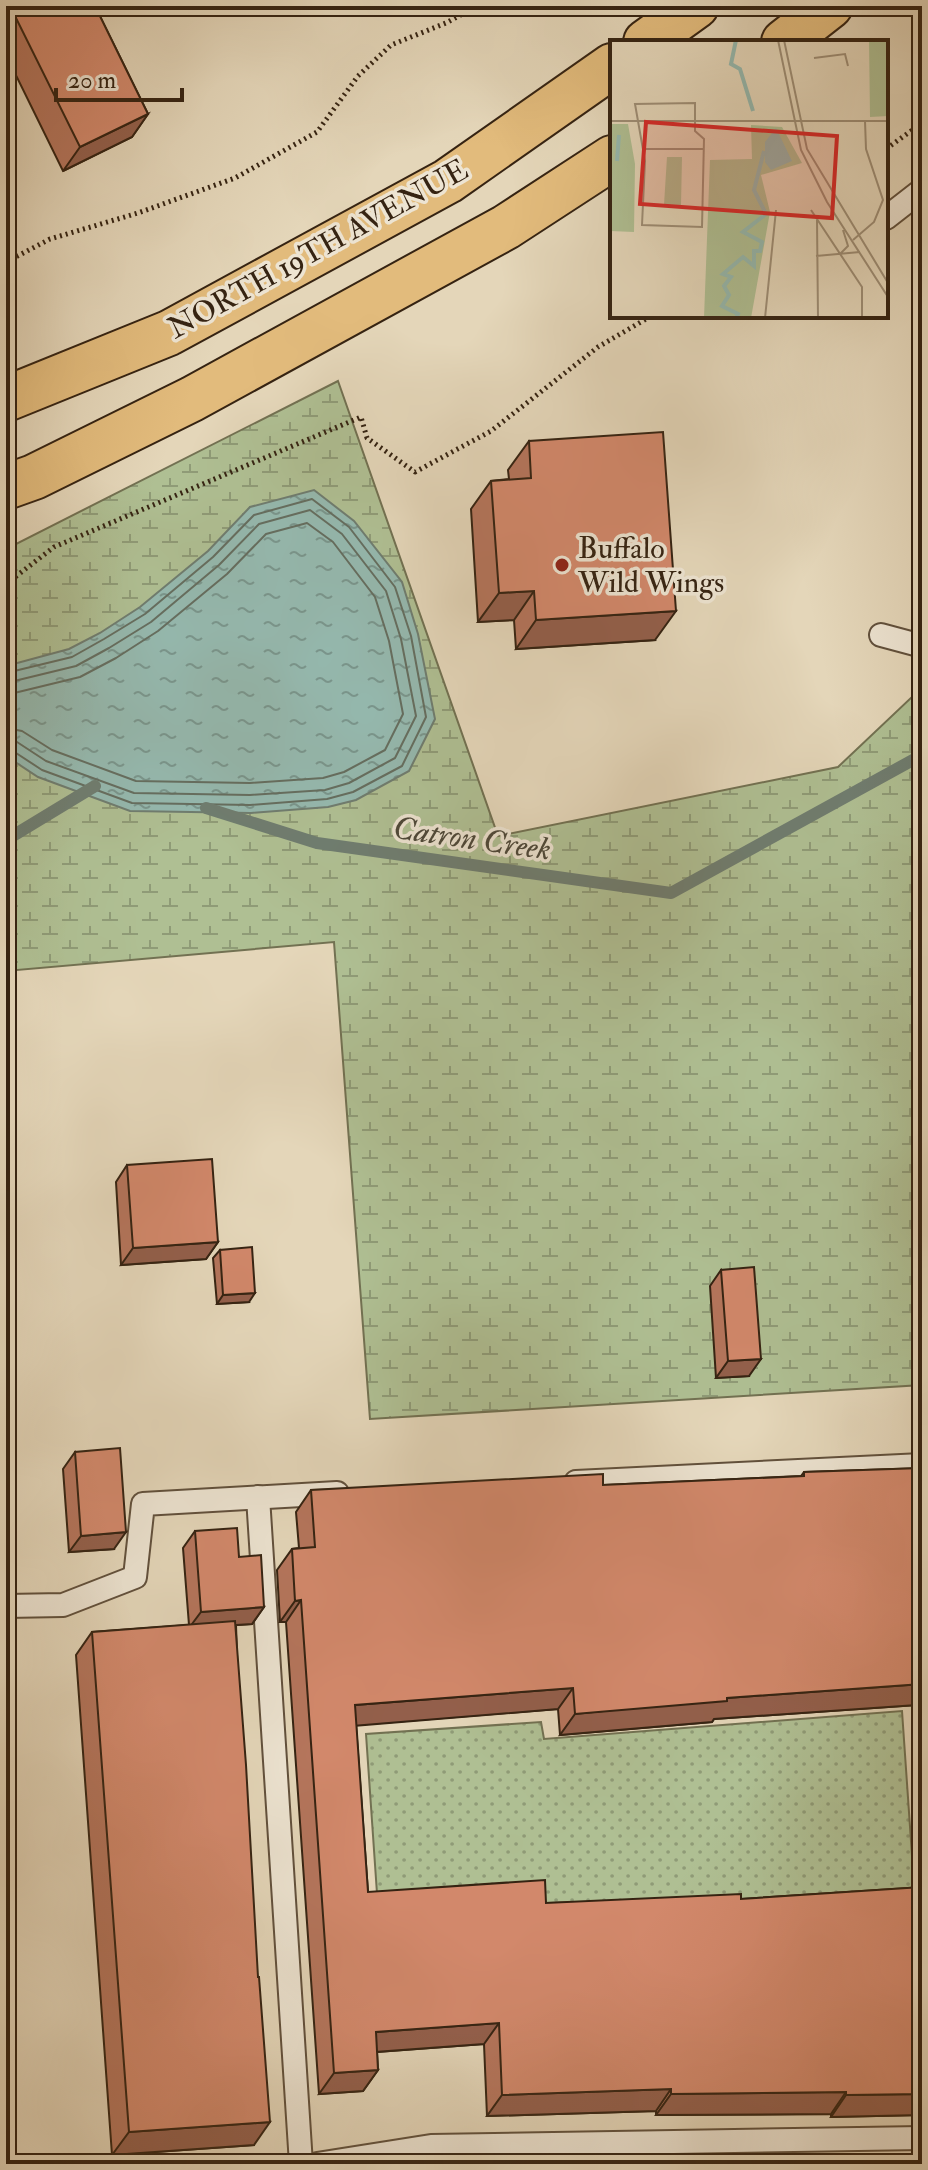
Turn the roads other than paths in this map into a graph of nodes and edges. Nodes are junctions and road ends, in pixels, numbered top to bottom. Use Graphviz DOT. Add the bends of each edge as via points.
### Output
graph roads {
  1 [pos="696,6"];
  2 [pos="830,6"];
  3 [pos="649,40"];
  4 [pos="787,40"];
  5 [pos="610,67"];
  6 [pos="610,159"];
  7 [pos="922,190"];
  8 [pos="888,216"];
  9 [pos="6,399"];
  10 [pos="6,487"];
  11 [pos="881,635"];
  12 [pos="922,646"];
  13 [pos="922,1465"];
  14 [pos="558,1483"];
  15 [pos="353,1492"];
  16 [pos="258,1497"];
  17 [pos="6,1606"];
  18 [pos="922,2138"];
  19 [pos="301,2164"];
  20 [pos="317,2164"];
  1 -- 3 [label="main road"];
  2 -- 4 [label="main road"];
  5 -- 9 [label="main road, NORTH 19TH AVENUE" via="448,181 169,333"];
  6 -- 10 [label="main road" via="506,227 192,399"];
  7 -- 8 [label="lane"];
  11 -- 12 [label="lane"];
  13 -- 14 [label="lane"];
  15 -- 16 [label="lane"];
  16 -- 17 [label="lane" via="143,1504 135,1577 63,1605"];
  16 -- 19 [label="lane"];
  18 -- 20 [label="lane" via="431,2146"];
}
